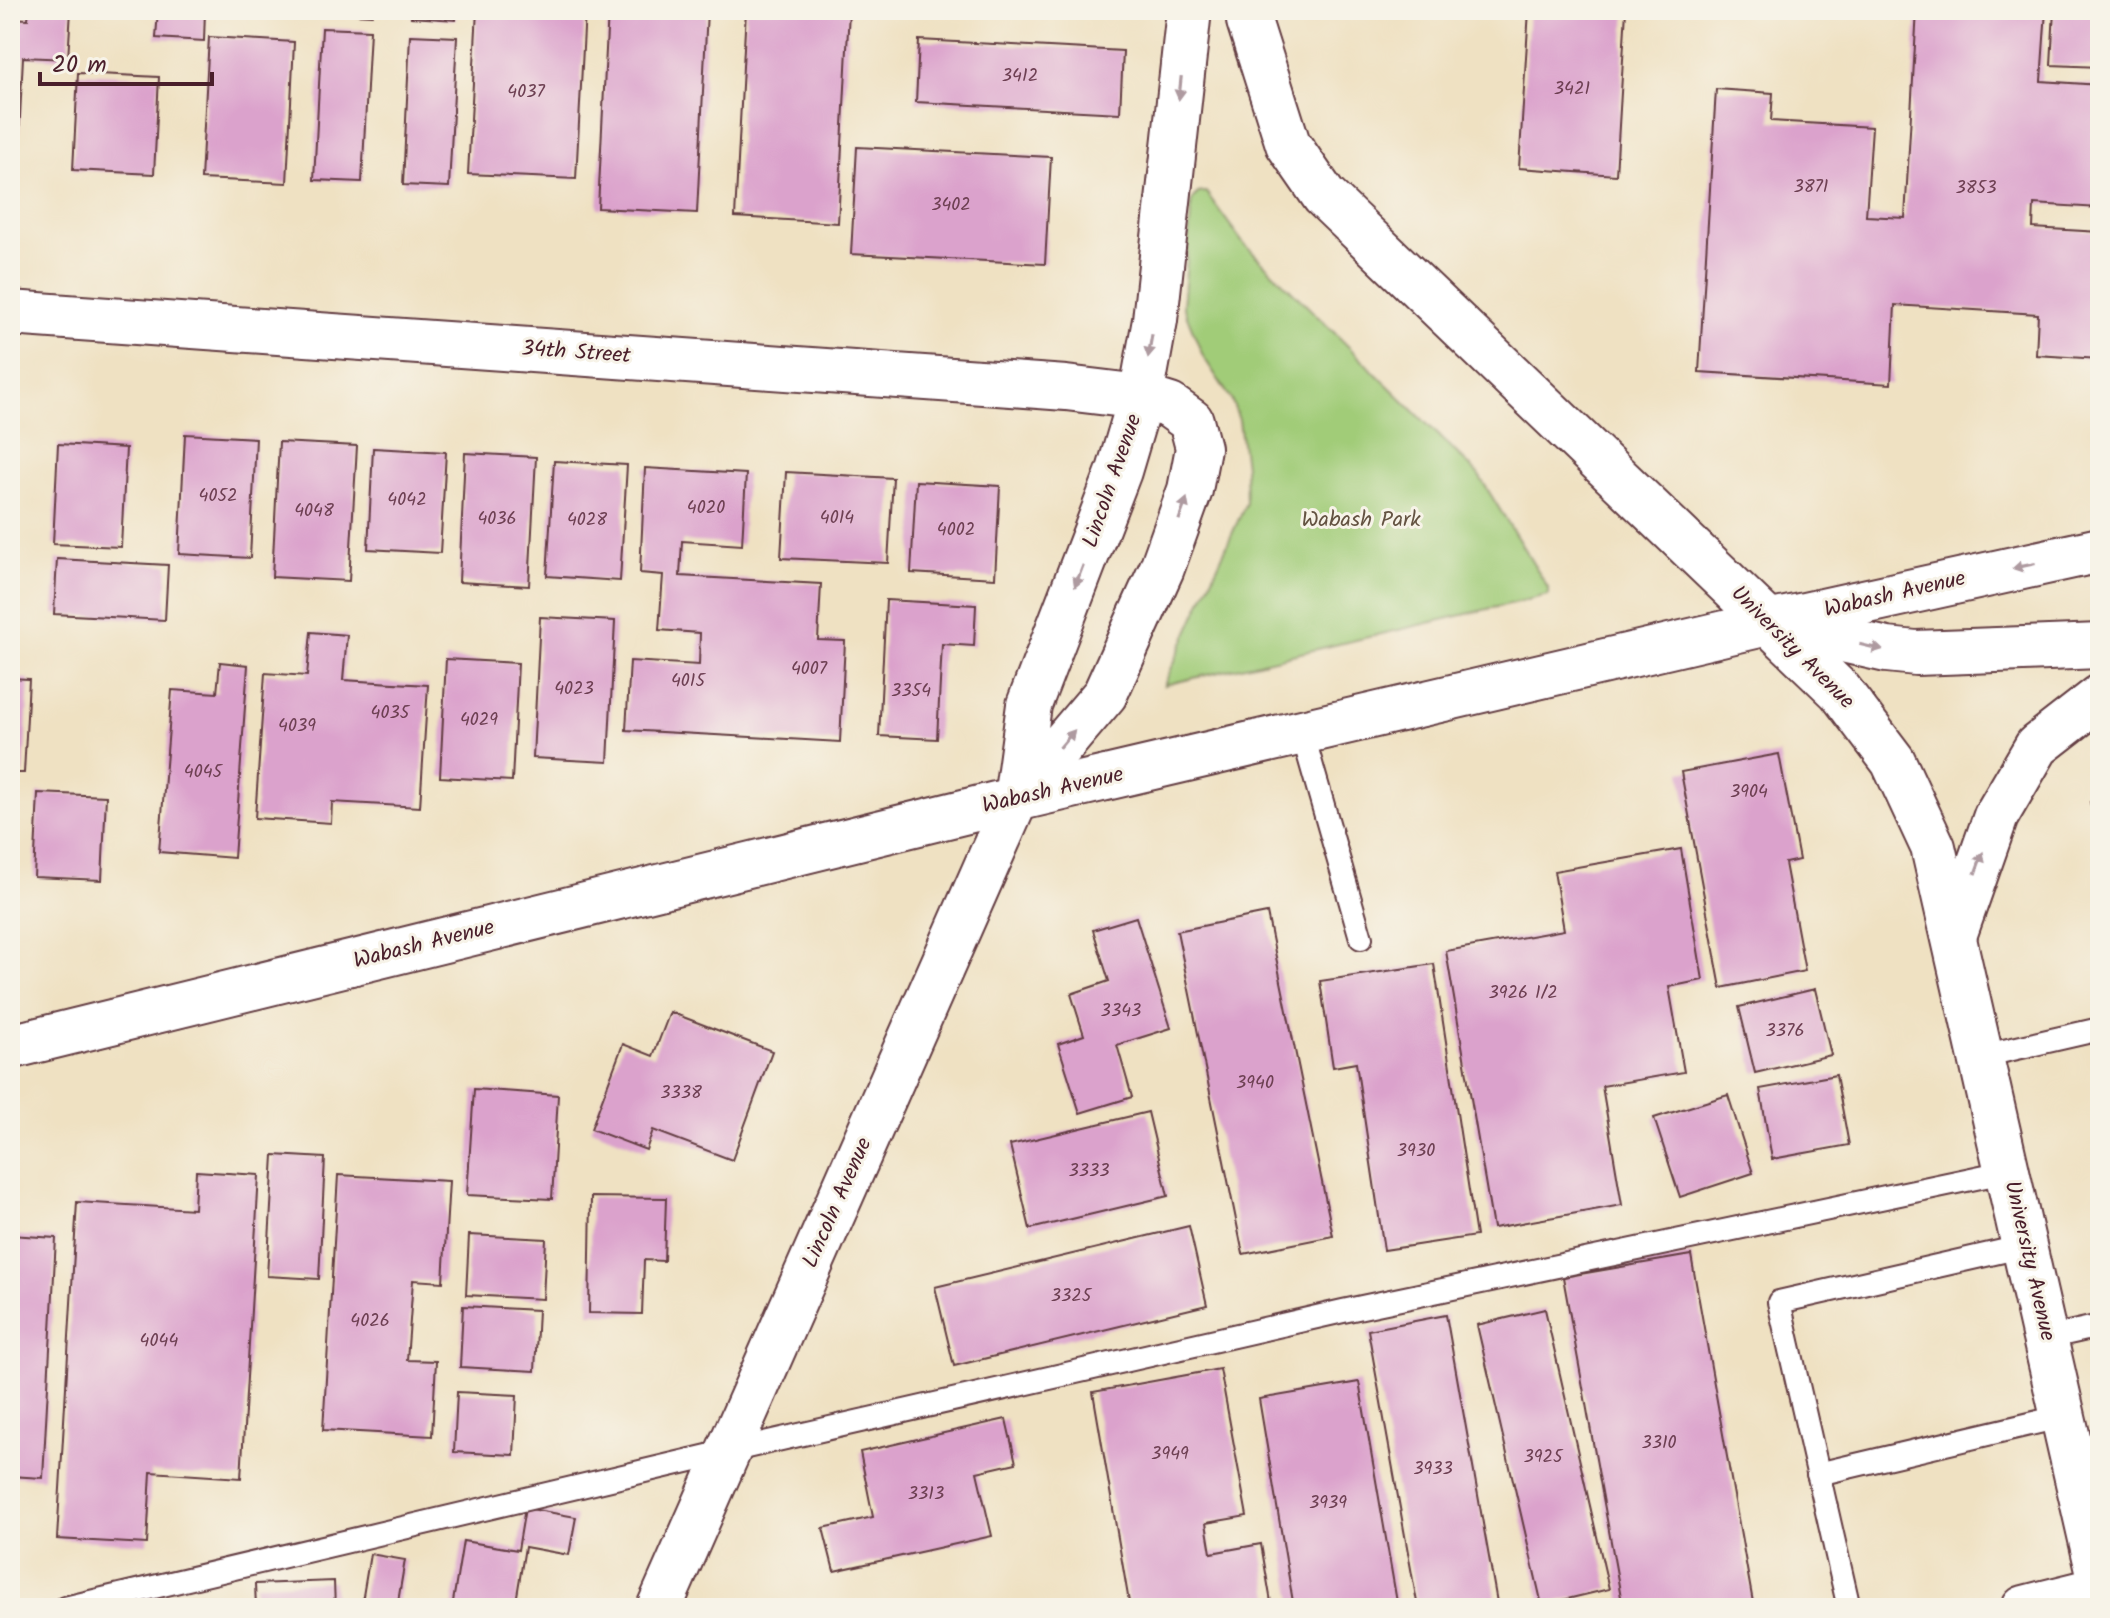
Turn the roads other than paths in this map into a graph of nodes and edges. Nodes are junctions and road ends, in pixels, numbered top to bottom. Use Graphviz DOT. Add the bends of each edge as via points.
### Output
graph roads {
  1 [pos="1189,10"];
  2 [pos="1249,10"];
  3 [pos="10,313"];
  4 [pos="1141,397"];
  5 [pos="2100,550"];
  6 [pos="1768,623"];
  7 [pos="2100,646"];
  8 [pos="2100,697"];
  9 [pos="1302,732"];
  10 [pos="1016,799"];
  11 [pos="1954,936"];
  12 [pos="1361,938"];
  13 [pos="2100,1029"];
  14 [pos="10,1047"];
  15 [pos="1982,1056"];
  16 [pos="2009,1171"];
  17 [pos="2025,1246"];
  18 [pos="2100,1326"];
  19 [pos="2046,1338"];
  20 [pos="2064,1416"];
  21 [pos="729,1451"];
  22 [pos="1818,1474"];
  23 [pos="2100,1579"];
  24 [pos="2100,1589"];
  25 [pos="65,1608"];
  26 [pos="659,1608"];
  27 [pos="1849,1608"];
  28 [pos="2024,1608"];
  1 -- 4 [label="main road, one-way" via="1155,320"];
  2 -- 6 [label="main road, University Avenue" via="1288,144 1324,196"];
  3 -- 4 [label="main road, 34th Street"];
  4 -- 10 [label="main road, Lincoln Avenue, one-way" via="1119,471 1029,705"];
  10 -- 4 [label="main road, Lincoln Avenue, one-way" via="1105,694 1162,568 1190,490 1198,448 1191,421 1170,406"];
  5 -- 6 [label="main road, Wabash Avenue, one-way"];
  6 -- 7 [label="main road, one-way" via="1916,653"];
  6 -- 9 [label="main road, Wabash Avenue"];
  6 -- 11 [label="main road, University Avenue" via="1840,691 1893,761 1933,847"];
  11 -- 8 [label="main road, one-way" via="1996,816 2037,746"];
  9 -- 10 [label="main road, Wabash Avenue"];
  9 -- 12 [label="lane"];
  10 -- 14 [label="main road, Wabash Avenue"];
  10 -- 21 [label="main road, Lincoln Avenue"];
  11 -- 15 [label="main road, University Avenue"];
  13 -- 15 [label="lane"];
  15 -- 16 [label="main road, University Avenue"];
  16 -- 17 [label="main road, University Avenue"];
  16 -- 21 [label="lane" via="1343,1311"];
  17 -- 19 [label="main road, University Avenue"];
  17 -- 22 [label="lane" via="1779,1302"];
  18 -- 19 [label="lane"];
  19 -- 20 [label="main road, University Avenue"];
  20 -- 22 [label="lane"];
  20 -- 23 [label="main road, University Avenue"];
  21 -- 25 [label="lane"];
  21 -- 26 [label="main road, Lincoln Avenue"];
  22 -- 27 [label="lane"];
  24 -- 28 [label="main road"];
}
